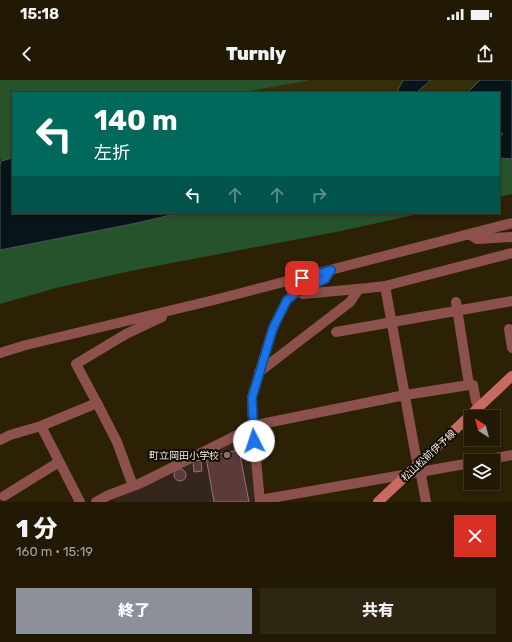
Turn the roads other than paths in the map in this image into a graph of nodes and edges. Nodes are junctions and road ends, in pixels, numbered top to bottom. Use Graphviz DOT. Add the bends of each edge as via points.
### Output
graph roads {
  1 [pos="512,223"];
  2 [pos="469,234"];
  3 [pos="512,237"];
  4 [pos="512,253"];
  5 [pos="331,270"];
  6 [pos="385,286"];
  7 [pos="359,289"];
  8 [pos="297,292"];
  9 [pos="512,301"];
  10 [pos="456,306"];
  11 [pos="165,312"];
  12 [pos="392,322"];
  13 [pos="509,329"];
  14 [pos="336,332"];
  15 [pos="512,348"];
  16 [pos="0,352"];
  17 [pos="259,372"];
  18 [pos="512,376"];
  19 [pos="469,385"];
  20 [pos="405,395"];
  21 [pos="97,403"];
  22 [pos="479,407"];
  23 [pos="41,426"];
  24 [pos="253,427"];
  25 [pos="0,440"];
  26 [pos="512,455"];
  27 [pos="500,457"];
  28 [pos="59,462"];
  29 [pos="464,463"];
  30 [pos="420,468"];
  31 [pos="408,474"];
  32 [pos="133,486"];
  33 [pos="4,496"];
  34 [pos="260,501"];
  35 [pos="80,502"];
  36 [pos="96,502"];
  37 [pos="378,502"];
  38 [pos="426,502"];
  1 -- 2 [label="street"];
  2 -- 3 [label="street" via="477,239"];
  2 -- 5 [label="street"];
  4 -- 6 [label="street"];
  5 -- 8 [label="street" via="325,279"];
  5 -- 11 [label="street"];
  6 -- 7 [label="street"];
  6 -- 12 [label="street"];
  7 -- 8 [label="street" via="303,294"];
  7 -- 17 [label="street" via="350,302"];
  8 -- 17 [label="street" via="287,300 273,328"];
  9 -- 10 [label="street"];
  10 -- 12 [label="street"];
  10 -- 19 [label="street"];
  11 -- 16 [label="street"];
  11 -- 21 [label="street" via="162,318 137,328 76,364"];
  12 -- 14 [label="street"];
  12 -- 20 [label="street"];
  13 -- 15 [label="street"];
  17 -- 24 [label="street" via="252,398"];
  18 -- 22 [label="main road, 松山松前伊予線"];
  19 -- 20 [label="street"];
  19 -- 22 [label="street" via="473,384"];
  20 -- 24 [label="street"];
  20 -- 30 [label="street"];
  21 -- 23 [label="street"];
  21 -- 32 [label="street" via="117,442"];
  22 -- 30 [label="main road, 松山松前伊予線"];
  23 -- 25 [label="street"];
  23 -- 28 [label="street"];
  24 -- 32 [label="street"];
  24 -- 34 [label="street"];
  26 -- 27 [label="street"];
  28 -- 33 [label="street"];
  28 -- 35 [label="street"];
  29 -- 30 [label="street"];
  30 -- 31 [label="main road, 松山松前伊予線"];
  30 -- 38 [label="street"];
  31 -- 34 [label="street"];
  31 -- 37 [label="main road, 松山松前伊予線"];
  32 -- 36 [label="street"];
}
